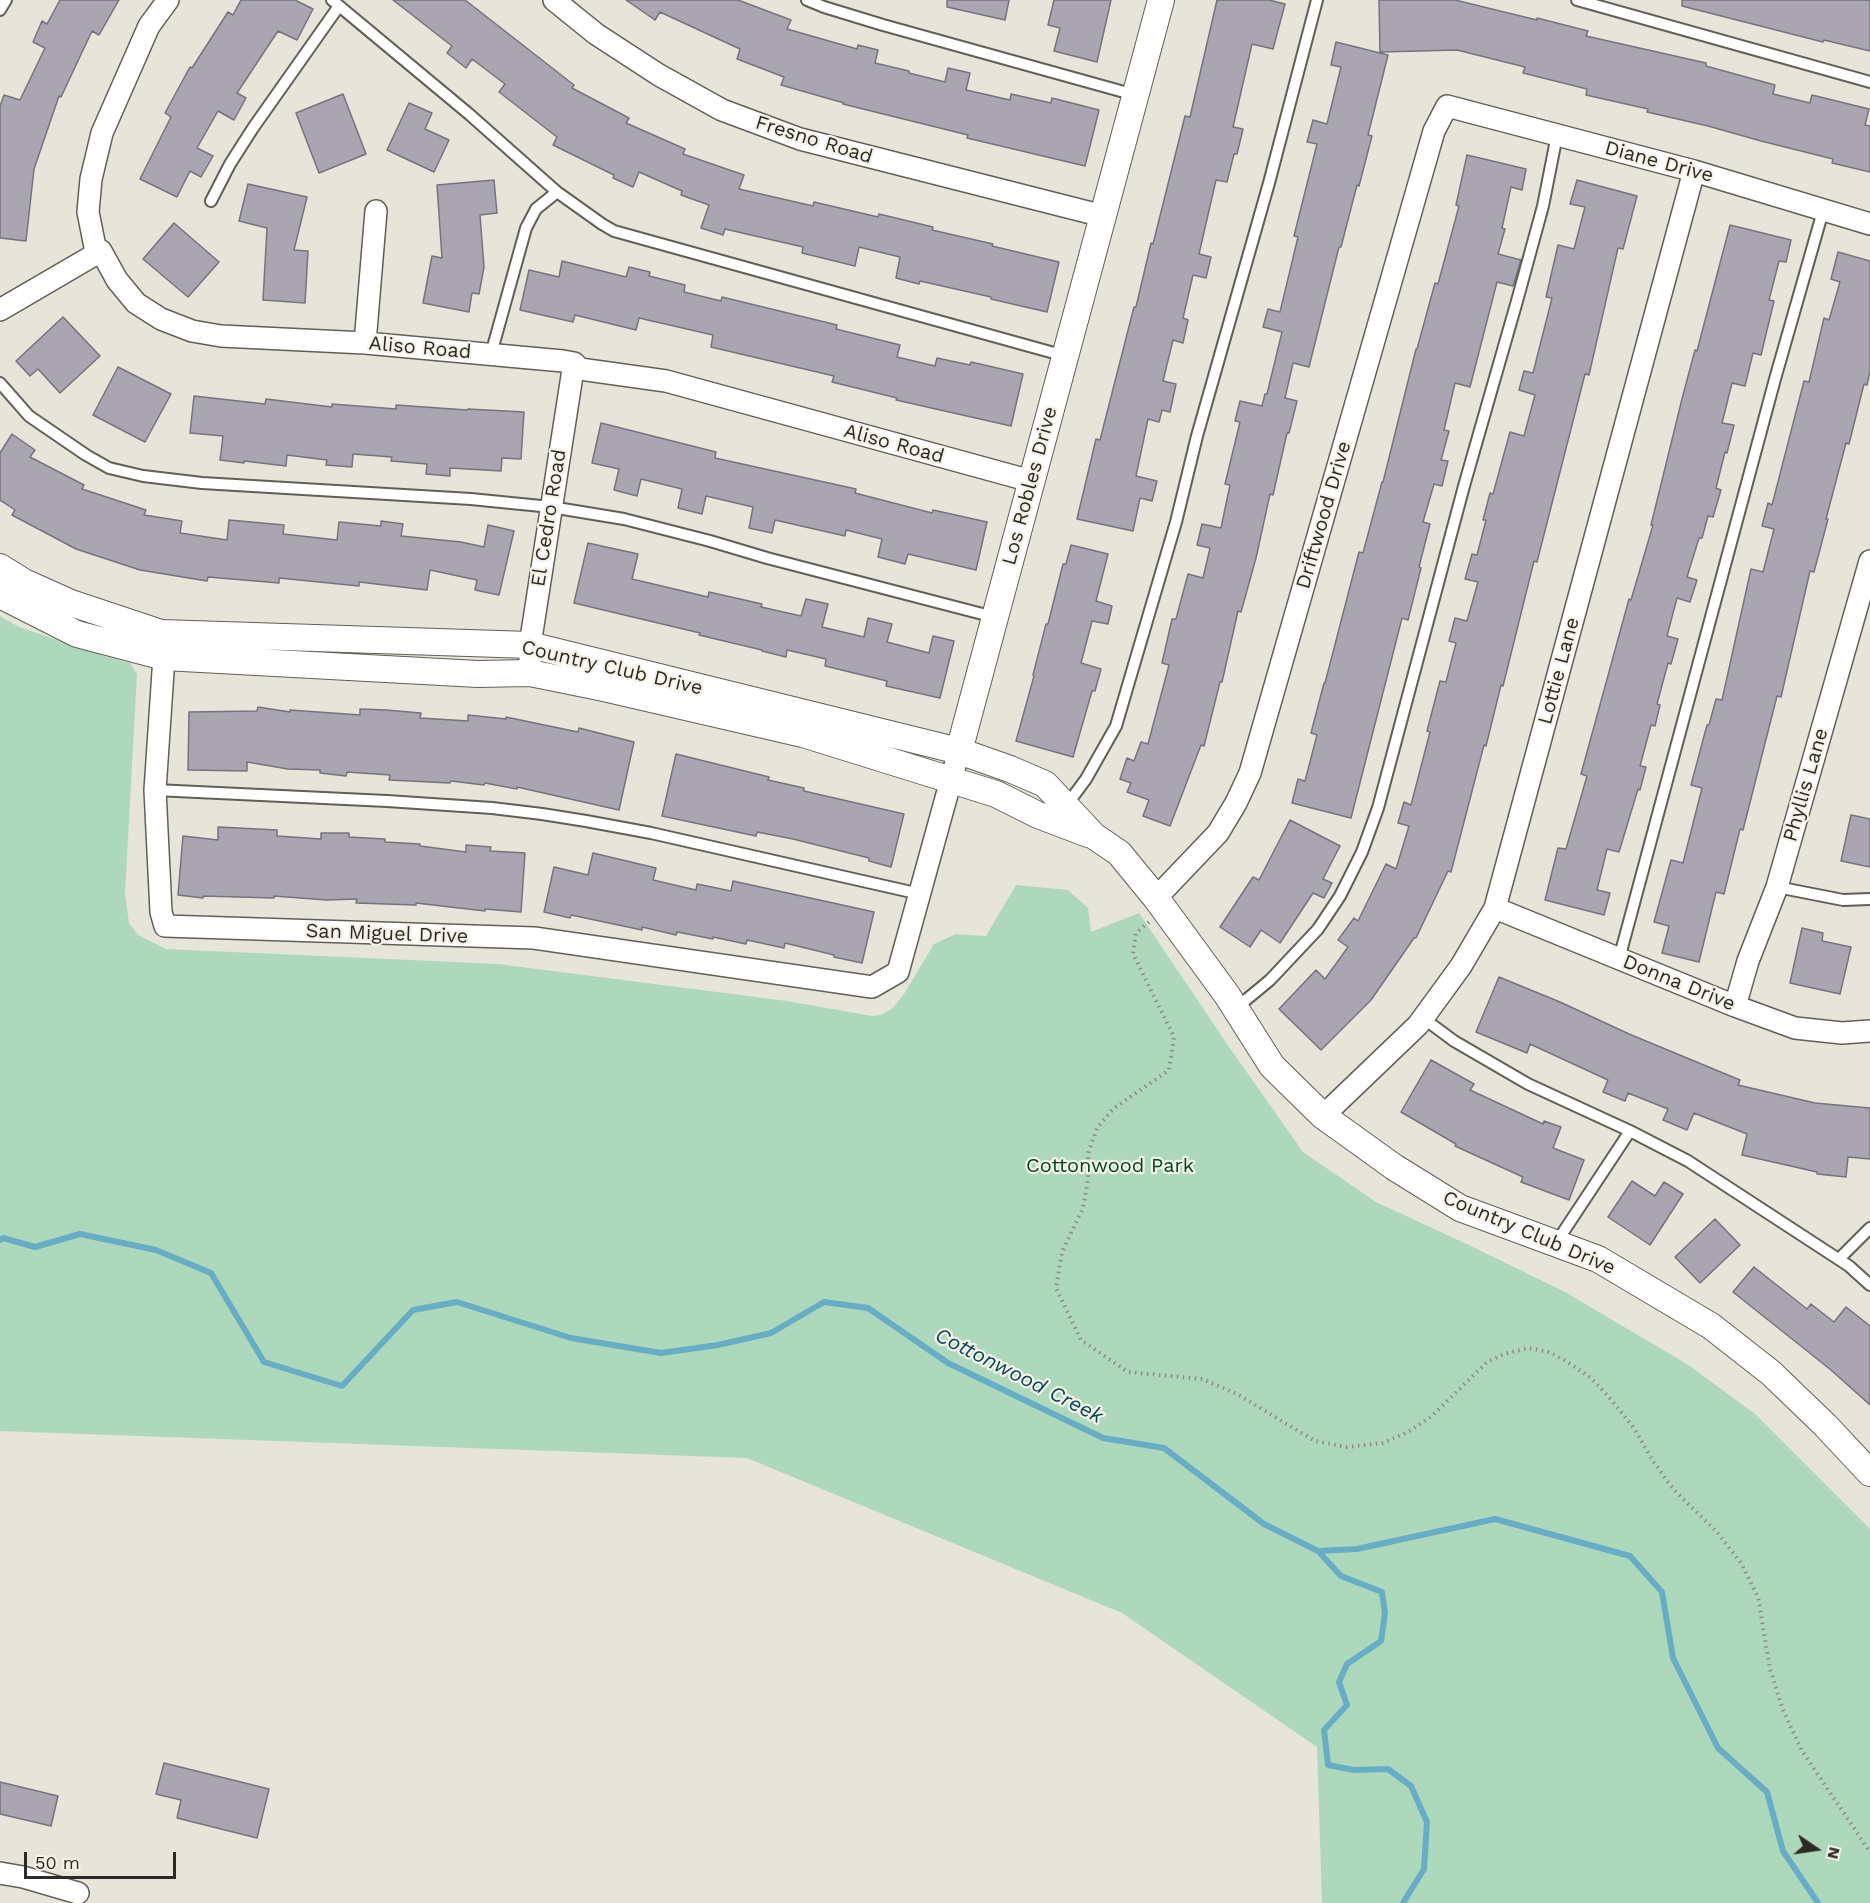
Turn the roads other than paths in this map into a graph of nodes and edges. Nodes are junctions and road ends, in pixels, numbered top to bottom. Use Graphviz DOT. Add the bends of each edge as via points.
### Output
graph roads {
  1 [pos="6,0"];
  2 [pos="168,0"];
  3 [pos="554,0"];
  4 [pos="807,0"];
  5 [pos="1161,0"];
  6 [pos="1317,0"];
  7 [pos="1577,0"];
  8 [pos="335,3"];
  9 [pos="825,4"];
  10 [pos="0,10"];
  11 [pos="1870,82"];
  12 [pos="1135,95"];
  13 [pos="1447,106"];
  14 [pos="1557,135"];
  15 [pos="1694,171"];
  16 [pos="557,192"];
  17 [pos="211,201"];
  18 [pos="376,211"];
  19 [pos="1823,211"];
  20 [pos="1103,216"];
  21 [pos="1870,224"];
  22 [pos="101,250"];
  23 [pos="0,310"];
  24 [pos="364,343"];
  25 [pos="491,354"];
  26 [pos="1065,356"];
  27 [pos="574,363"];
  28 [pos="0,383"];
  29 [pos="1031,481"];
  30 [pos="551,507"];
  31 [pos="1870,561"];
  32 [pos="0,567"];
  33 [pos="0,595"];
  34 [pos="995,617"];
  35 [pos="163,645"];
  36 [pos="530,645"];
  37 [pos="530,673"];
  38 [pos="959,751"];
  39 [pos="950,780"];
  40 [pos="155,790"];
  41 [pos="1066,806"];
  42 [pos="1094,836"];
  43 [pos="1777,887"];
  44 [pos="920,894"];
  45 [pos="1870,899"];
  46 [pos="1160,904"];
  47 [pos="1495,908"];
  48 [pos="1619,959"];
  49 [pos="898,972"];
  50 [pos="1735,1006"];
  51 [pos="1235,1009"];
  52 [pos="1423,1018"];
  53 [pos="1870,1031"];
  54 [pos="1323,1116"];
  55 [pos="1630,1131"];
  56 [pos="1870,1228"];
  57 [pos="1556,1243"];
  58 [pos="1839,1259"];
  59 [pos="1870,1285"];
  60 [pos="1870,1473"];
  61 [pos="0,1873"];
  62 [pos="78,1893"];
  1 -- 10 [label="lane"];
  2 -- 22 [label="street, Aliso Road" via="149,26 102,133 87,212 95,247"];
  3 -- 20 [label="street, Fresno Road" via="596,34 722,110 800,139"];
  4 -- 9 [label="lane"];
  5 -- 12 [label="street, Los Robles Drive"];
  6 -- 41 [label="lane" via="1176,522 1116,726"];
  7 -- 11 [label="lane"];
  8 -- 16 [label="lane"];
  8 -- 17 [label="lane" via="230,164"];
  9 -- 12 [label="lane"];
  12 -- 20 [label="street, Los Robles Drive"];
  13 -- 14 [label="street, Diane Drive"];
  13 -- 46 [label="street, Driftwood Drive" via="1434,131 1250,773 1218,833"];
  14 -- 15 [label="street, Diane Drive"];
  14 -- 51 [label="lane" via="1523,280 1378,808 1362,852 1318,929 1270,980"];
  15 -- 19 [label="street, Diane Drive"];
  15 -- 47 [label="street, Lottie Lane"];
  16 -- 25 [label="lane" via="536,209 526,228"];
  16 -- 26 [label="lane" via="602,224 628,236"];
  18 -- 24 [label="street"];
  19 -- 21 [label="street, Diane Drive"];
  19 -- 48 [label="lane"];
  20 -- 26 [label="street, Los Robles Drive"];
  22 -- 23 [label="street"];
  22 -- 24 [label="street, Aliso Road" via="117,280 136,303 192,331"];
  24 -- 25 [label="street, Aliso Road"];
  25 -- 27 [label="street, Aliso Road"];
  26 -- 29 [label="street, Los Robles Drive"];
  27 -- 29 [label="street, Aliso Road" via="580,369 666,381"];
  27 -- 30 [label="street, El Cedro Road"];
  28 -- 30 [label="lane" via="29,416 86,455 109,468 143,476"];
  29 -- 34 [label="street, Los Robles Drive"];
  30 -- 34 [label="lane" via="624,519"];
  30 -- 36 [label="street, El Cedro Road"];
  31 -- 43 [label="street, Phyllis Lane"];
  32 -- 35 [label="street, Country Club Drive" via="24,582"];
  33 -- 35 [label="street, Country Club Drive" via="77,634"];
  34 -- 38 [label="street, Los Robles Drive"];
  35 -- 36 [label="street, Country Club Drive"];
  35 -- 37 [label="street, Country Club Drive" via="478,674"];
  35 -- 40 [label="street, San Miguel Drive"];
  36 -- 37 [label="street, El Cedro Road"];
  36 -- 38 [label="street, Country Club Drive"];
  37 -- 39 [label="street, Country Club Drive" via="803,734"];
  38 -- 39 [label="street, Los Robles Drive"];
  38 -- 41 [label="street, Country Club Drive" via="1045,784"];
  39 -- 42 [label="street, Country Club Drive" via="996,794"];
  39 -- 44 [label="street, Los Robles Drive"];
  40 -- 44 [label="lane" via="387,801 552,816 651,833"];
  40 -- 49 [label="street, San Miguel Drive" via="160,912 165,926 534,938 872,987"];
  41 -- 42 [label="street, Country Club Drive"];
  42 -- 46 [label="street, Country Club Drive" via="1119,853"];
  43 -- 45 [label="lane" via="1843,900"];
  43 -- 50 [label="street, Phyllis Lane"];
  44 -- 49 [label="street, Los Robles Drive"];
  46 -- 51 [label="street, Country Club Drive"];
  47 -- 48 [label="street, Donna Drive"];
  47 -- 52 [label="street, Lottie Lane" via="1461,966"];
  48 -- 50 [label="street, Donna Drive"];
  50 -- 53 [label="street, Donna Drive" via="1795,1028 1842,1033"];
  51 -- 54 [label="street, Country Club Drive" via="1272,1066"];
  52 -- 54 [label="street, Lottie Lane"];
  52 -- 55 [label="lane" via="1528,1084"];
  54 -- 57 [label="street, Country Club Drive" via="1460,1208"];
  55 -- 57 [label="lane"];
  55 -- 58 [label="lane" via="1688,1161"];
  56 -- 58 [label="lane"];
  57 -- 60 [label="street, Country Club Drive" via="1598,1259 1711,1326 1771,1373"];
  58 -- 59 [label="lane"];
  61 -- 62 [label="street"];
}
